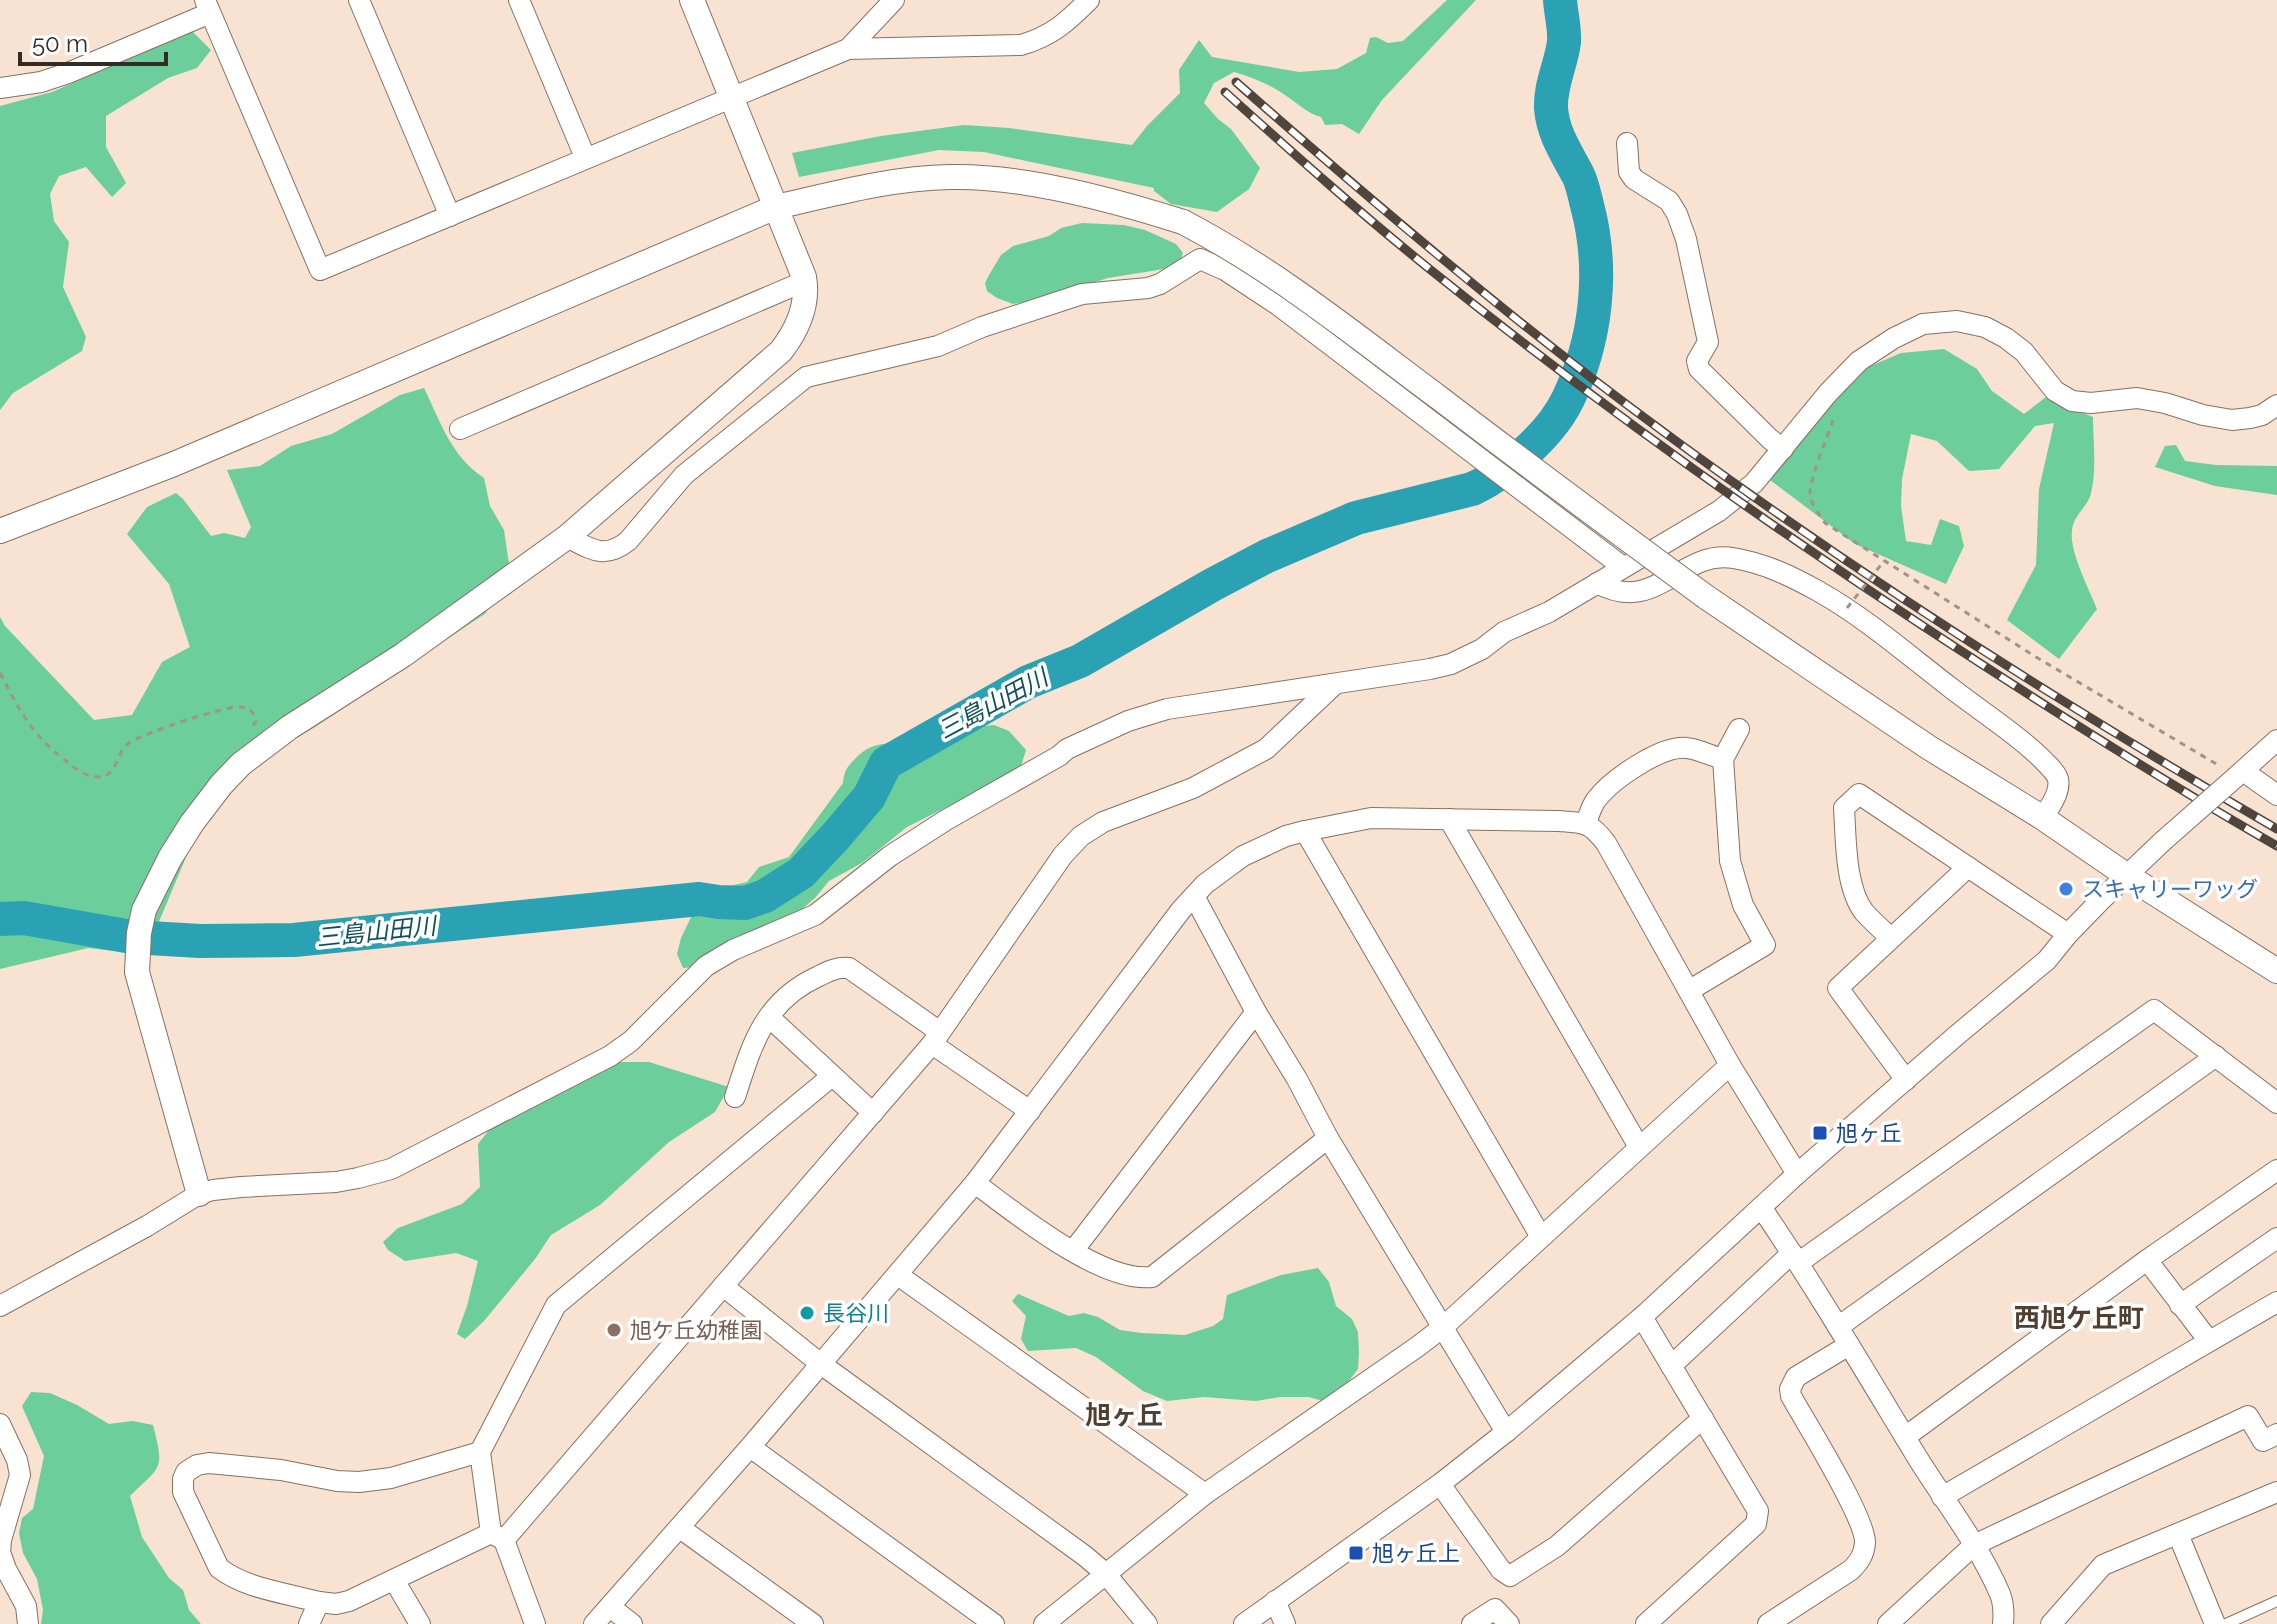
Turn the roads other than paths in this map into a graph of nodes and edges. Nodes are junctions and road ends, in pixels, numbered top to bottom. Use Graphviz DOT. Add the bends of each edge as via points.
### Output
graph roads {
  1 [pos="359,0"];
  2 [pos="519,0"];
  3 [pos="692,0"];
  4 [pos="894,0"];
  5 [pos="1089,0"];
  6 [pos="208,7"];
  7 [pos="848,49"];
  8 [pos="0,88"];
  9 [pos="733,98"];
  10 [pos="1627,143"];
  11 [pos="585,157"];
  12 [pos="776,207"];
  13 [pos="450,216"];
  14 [pos="805,281"];
  15 [pos="2277,405"];
  16 [pos="460,429"];
  17 [pos="1783,449"];
  18 [pos="0,531"];
  19 [pos="567,537"];
  20 [pos="1623,567"];
  21 [pos="1597,583"];
  22 [pos="1335,684"];
  23 [pos="1739,729"];
  24 [pos="2277,740"];
  25 [pos="1723,759"];
  26 [pos="2240,774"];
  27 [pos="2277,795"];
  28 [pos="2043,818"];
  29 [pos="1449,819"];
  30 [pos="1586,823"];
  31 [pos="1305,831"];
  32 [pos="1968,867"];
  33 [pos="2126,875"];
  34 [pos="1194,896"];
  35 [pos="2068,934"];
  36 [pos="1891,938"];
  37 [pos="2277,971"];
  38 [pos="1690,990"];
  39 [pos="1256,1012"];
  40 [pos="769,1017"];
  41 [pos="936,1038"];
  42 [pos="2216,1056"];
  43 [pos="1730,1065"];
  44 [pos="832,1076"];
  45 [pos="1906,1080"];
  46 [pos="735,1097"];
  47 [pos="2277,1103"];
  48 [pos="1030,1111"];
  49 [pos="873,1113"];
  50 [pos="1328,1138"];
  51 [pos="1639,1147"];
  52 [pos="2277,1170"];
  53 [pos="1797,1174"];
  54 [pos="975,1183"];
  55 [pos="199,1194"];
  56 [pos="1761,1207"];
  57 [pos="1541,1237"];
  58 [pos="2277,1238"];
  59 [pos="1073,1251"];
  60 [pos="1795,1258"];
  61 [pos="2147,1260"];
  62 [pos="898,1275"];
  63 [pos="723,1286"];
  64 [pos="2277,1302"];
  65 [pos="2180,1305"];
  66 [pos="0,1306"];
  67 [pos="1642,1317"];
  68 [pos="1838,1327"];
  69 [pos="1442,1328"];
  70 [pos="2209,1341"];
  71 [pos="1849,1345"];
  72 [pos="821,1364"];
  73 [pos="1671,1366"];
  74 [pos="1703,1418"];
  75 [pos="0,1424"];
  76 [pos="1506,1432"];
  77 [pos="2277,1434"];
  78 [pos="1905,1437"];
  79 [pos="750,1447"];
  80 [pos="480,1452"];
  81 [pos="1440,1484"];
  82 [pos="2277,1492"];
  83 [pos="1205,1494"];
  84 [pos="1942,1497"];
  85 [pos="680,1528"];
  86 [pos="2178,1534"];
  87 [pos="497,1537"];
  88 [pos="1974,1545"];
  89 [pos="1105,1573"];
  90 [pos="394,1580"];
  91 [pos="1275,1601"];
  92 [pos="2277,1601"];
  93 [pos="319,1602"];
  94 [pos="610,1607"];
  95 [pos="1776,1622"];
  96 [pos="28,1624"];
  97 [pos="309,1624"];
  98 [pos="420,1624"];
  99 [pos="535,1624"];
  100 [pos="594,1624"];
  101 [pos="632,1624"];
  102 [pos="813,1624"];
  103 [pos="994,1624"];
  104 [pos="1044,1624"];
  105 [pos="1147,1624"];
  106 [pos="1244,1624"];
  107 [pos="1285,1624"];
  108 [pos="1472,1624"];
  109 [pos="1509,1624"];
  110 [pos="1646,1624"];
  111 [pos="1888,1624"];
  112 [pos="2003,1624"];
  113 [pos="2051,1624"];
  114 [pos="2215,1624"];
  115 [pos="2226,1624"];
  1 -- 13 [label="street"];
  2 -- 11 [label="street"];
  3 -- 9 [label="street"];
  4 -- 7 [label="street"];
  5 -- 7 [label="street" via="1052,33 1021,45"];
  6 -- 8 [label="street" via="68,73"];
  6 -- 13 [label="street" via="320,270"];
  7 -- 9 [label="street"];
  9 -- 11 [label="street"];
  9 -- 12 [label="street"];
  10 -- 17 [label="street" via="1629,172 1669,201 1686,239 1708,342 1697,361 1699,369"];
  11 -- 13 [label="street"];
  12 -- 14 [label="street"];
  12 -- 18 [label="street" via="174,464"];
  12 -- 28 [label="street, bridge" via="901,180 952,176 1077,193 1183,222 1296,290 1706,597"];
  14 -- 16 [label="street"];
  14 -- 19 [label="street" via="804,310 781,351"];
  15 -- 17 [label="street" via="2262,415 2232,420 2137,398 2072,401 2055,391 2024,352 1985,327 1957,321 1923,324 1859,361"];
  17 -- 20 [label="street" via="1754,483 1719,511"];
  19 -- 20 [label="street" via="603,553 618,549 684,475 806,377 938,346 1082,294 1148,288 1200,259 1278,305"];
  19 -- 55 [label="street" via="241,764 170,858 144,910 137,972"];
  20 -- 21 [label="street"];
  21 -- 22 [label="street" via="1451,664"];
  21 -- 28 [label="street" via="1624,594 1642,592 1723,556 1773,568 1819,592 2049,765 2058,779"];
  22 -- 41 [label="street" via="1266,749 1193,788 1103,822 1081,836"];
  22 -- 55 [label="street" via="1167,709 1067,749 890,856 815,915 706,966 610,1056 391,1169 336,1182"];
  23 -- 25 [label="street"];
  24 -- 26 [label="street"];
  25 -- 30 [label="street" via="1687,748 1646,758 1601,794"];
  25 -- 38 [label="street" via="1730,861 1743,905 1765,945"];
  26 -- 27 [label="street"];
  26 -- 33 [label="street, bridge"];
  28 -- 33 [label="street"];
  29 -- 30 [label="street"];
  29 -- 31 [label="street" via="1371,818"];
  29 -- 51 [label="street"];
  30 -- 38 [label="street" via="1606,843"];
  31 -- 34 [label="street" via="1243,856"];
  31 -- 57 [label="street"];
  32 -- 35 [label="street"];
  32 -- 36 [label="street"];
  32 -- 36 [label="street" via="1856,796 1844,808 1856,898"];
  33 -- 35 [label="street"];
  33 -- 37 [label="street"];
  34 -- 39 [label="street"];
  34 -- 48 [label="street"];
  35 -- 45 [label="street" via="2032,974"];
  36 -- 45 [label="street" via="1838,988"];
  38 -- 43 [label="street"];
  39 -- 50 [label="street"];
  39 -- 59 [label="street"];
  40 -- 41 [label="street" via="802,983 849,968"];
  40 -- 44 [label="street"];
  40 -- 46 [label="street" via="751,1048"];
  41 -- 48 [label="street"];
  41 -- 49 [label="street"];
  42 -- 47 [label="street"];
  42 -- 60 [label="street" via="2154,1010"];
  42 -- 68 [label="street"];
  43 -- 51 [label="street"];
  43 -- 53 [label="street"];
  44 -- 49 [label="street"];
  44 -- 80 [label="street" via="556,1305"];
  45 -- 53 [label="street"];
  48 -- 54 [label="street"];
  49 -- 63 [label="street"];
  50 -- 59 [label="street" via="1152,1277 1127,1274"];
  50 -- 69 [label="street"];
  51 -- 57 [label="street"];
  52 -- 61 [label="street"];
  53 -- 56 [label="street"];
  54 -- 59 [label="street"];
  54 -- 62 [label="street"];
  55 -- 66 [label="street"];
  56 -- 60 [label="street"];
  56 -- 67 [label="street"];
  57 -- 69 [label="street"];
  58 -- 65 [label="street"];
  60 -- 68 [label="street"];
  60 -- 73 [label="street"];
  61 -- 65 [label="street"];
  61 -- 78 [label="street"];
  62 -- 72 [label="street"];
  62 -- 83 [label="street"];
  63 -- 72 [label="street"];
  63 -- 87 [label="street"];
  64 -- 70 [label="street"];
  65 -- 70 [label="street"];
  67 -- 73 [label="street"];
  67 -- 76 [label="street"];
  68 -- 71 [label="street"];
  69 -- 76 [label="street"];
  69 -- 83 [label="street"];
  70 -- 84 [label="street"];
  71 -- 78 [label="street"];
  71 -- 95 [label="street" via="1796,1377 1790,1389 1860,1519 1863,1553 1851,1570"];
  72 -- 79 [label="street"];
  72 -- 89 [label="street"];
  73 -- 74 [label="street"];
  74 -- 81 [label="street" via="1557,1546 1510,1576"];
  74 -- 110 [label="street" via="1758,1511 1756,1524"];
  75 -- 96 [label="street" via="20,1475 0,1552 26,1606"];
  76 -- 81 [label="street"];
  77 -- 88 [label="street" via="2263,1441 2248,1416"];
  78 -- 84 [label="street"];
  79 -- 85 [label="street"];
  79 -- 103 [label="street"];
  80 -- 87 [label="street"];
  80 -- 93 [label="street" via="378,1481 337,1481 209,1463 186,1472 183,1492 219,1568 246,1583"];
  81 -- 91 [label="street"];
  82 -- 86 [label="street"];
  83 -- 89 [label="street"];
  84 -- 88 [label="street"];
  85 -- 94 [label="street"];
  85 -- 102 [label="street"];
  86 -- 113 [label="street" via="2103,1565"];
  86 -- 114 [label="street"];
  87 -- 90 [label="street"];
  87 -- 99 [label="street"];
  88 -- 111 [label="street"];
  88 -- 112 [label="street" via="2000,1596"];
  89 -- 104 [label="street"];
  89 -- 105 [label="street"];
  90 -- 93 [label="street" via="349,1601"];
  90 -- 98 [label="street"];
  91 -- 106 [label="street"];
  91 -- 107 [label="street"];
  92 -- 115 [label="lane"];
  93 -- 97 [label="street"];
  94 -- 100 [label="street"];
  94 -- 101 [label="street"];
  108 -- 109 [label="street" via="1495,1609"];
}
